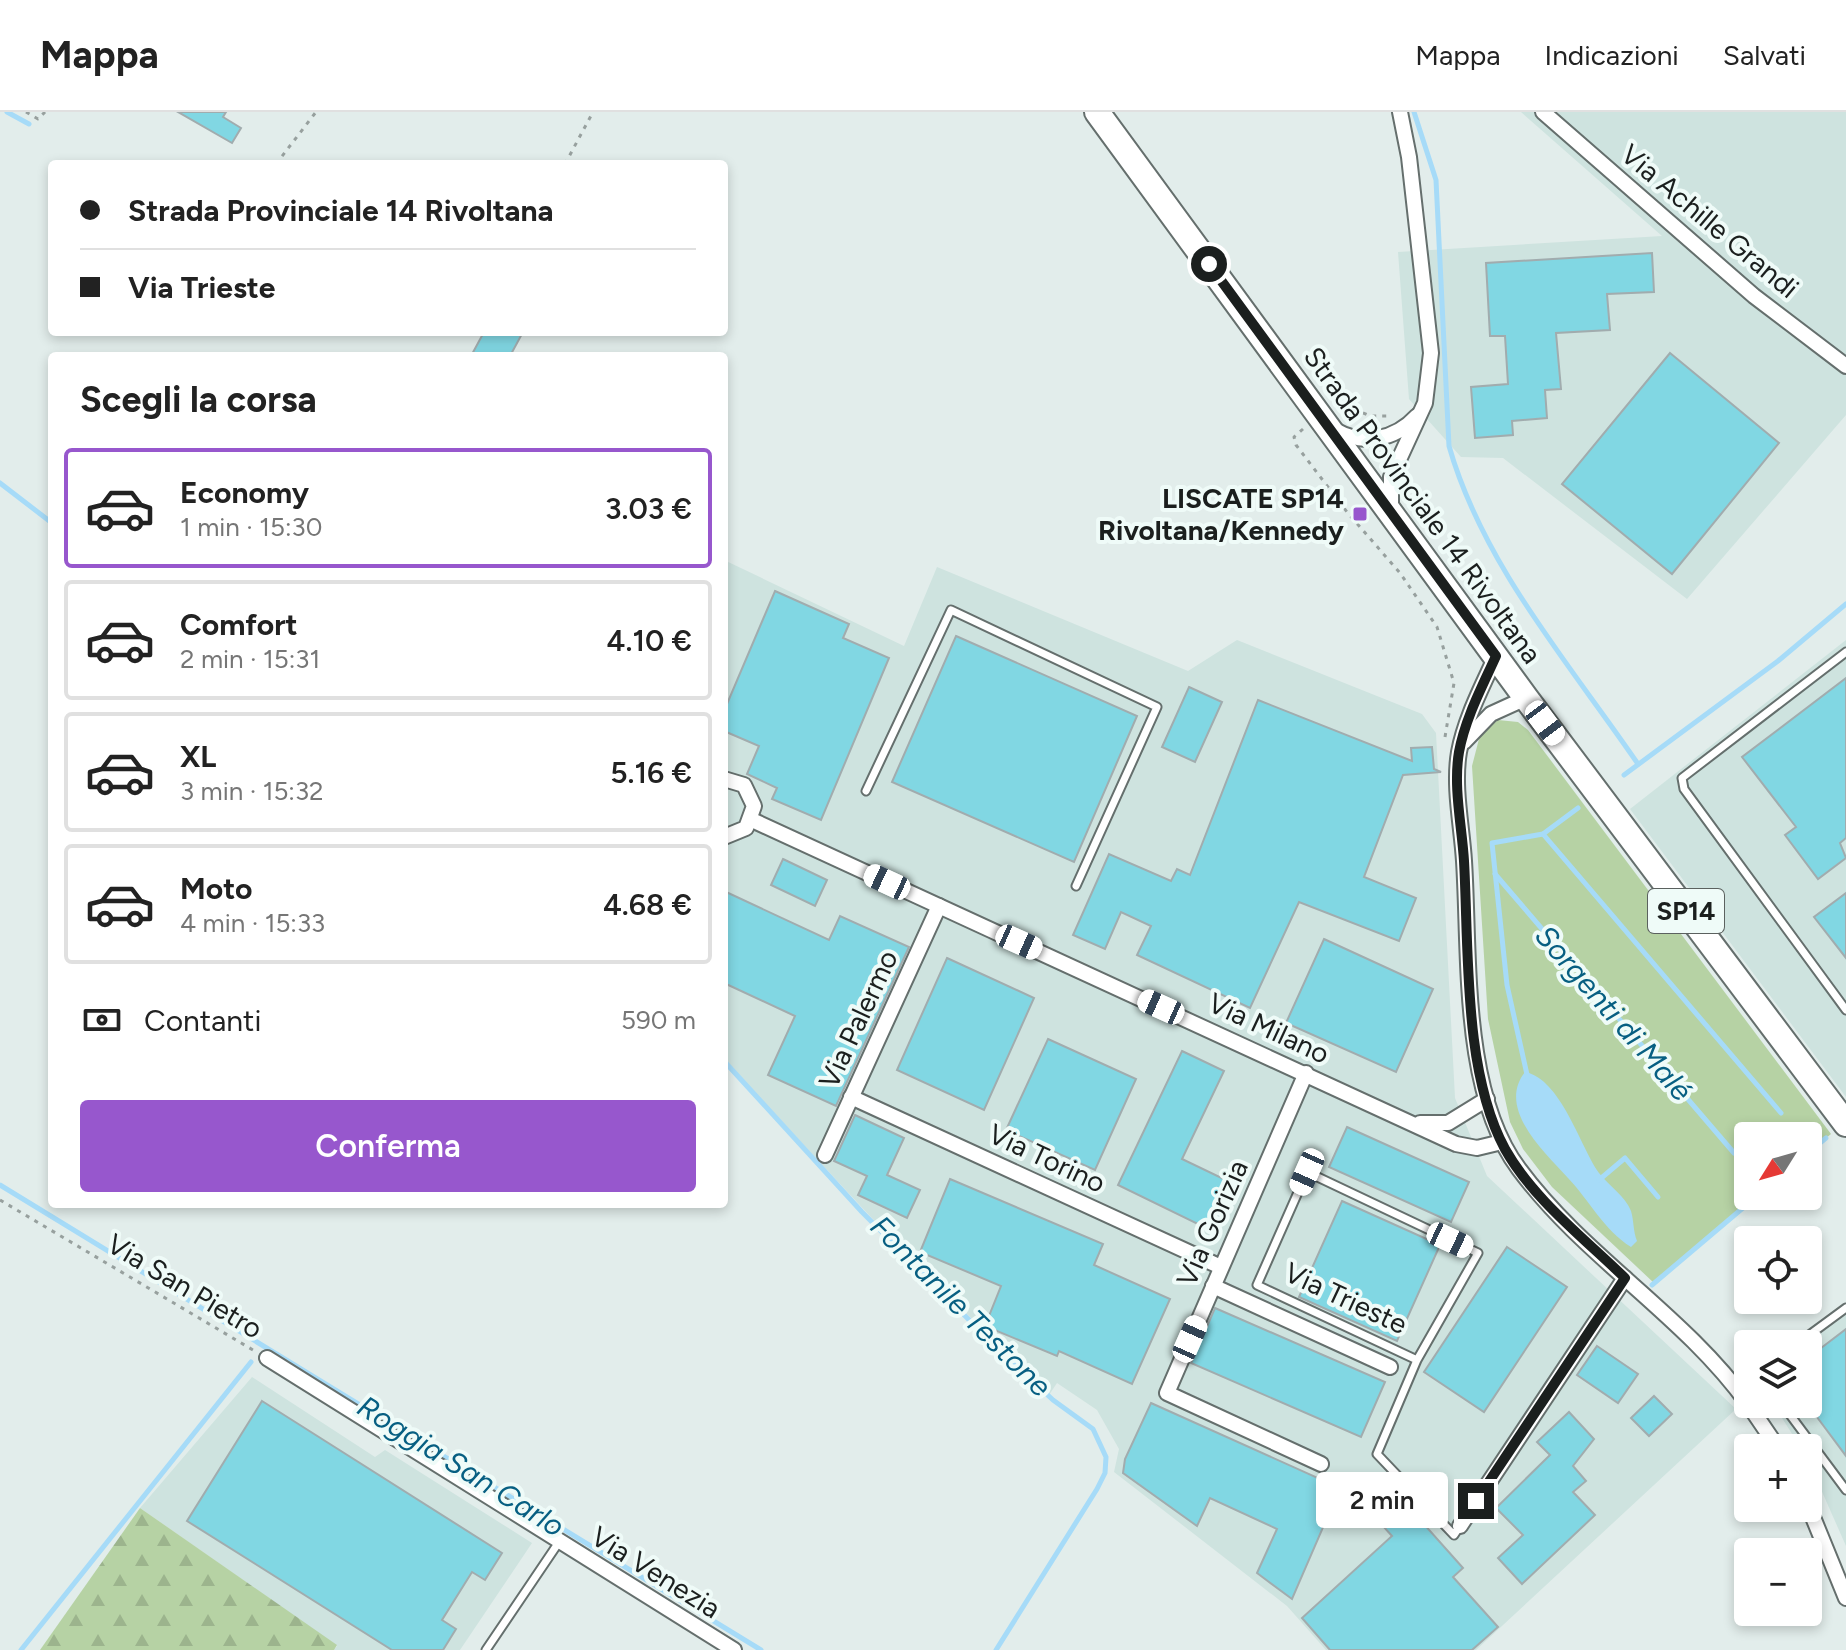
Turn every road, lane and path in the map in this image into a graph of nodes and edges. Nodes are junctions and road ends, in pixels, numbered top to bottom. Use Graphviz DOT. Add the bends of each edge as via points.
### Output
graph roads {
  1 [pos="26,112"];
  2 [pos="45,112"];
  3 [pos="316,112"];
  4 [pos="593,112"];
  5 [pos="1097,112"];
  6 [pos="1400,112"];
  7 [pos="1543,112"];
  8 [pos="279,160"];
  9 [pos="567,160"];
  10 [pos="1846,366"];
  11 [pos="1420,413"];
  12 [pos="1325,422"];
  13 [pos="1392,513"];
  14 [pos="1846,652"];
  15 [pos="1496,656"];
  16 [pos="1526,698"];
  17 [pos="1461,745"];
  18 [pos="1458,765"];
  19 [pos="728,780"];
  20 [pos="866,791"];
  21 [pos="752,820"];
  22 [pos="728,836"];
  23 [pos="1076,886"];
  24 [pos="939,906"];
  25 [pos="1846,1010"];
  26 [pos="1306,1073"];
  27 [pos="851,1097"];
  28 [pos="1487,1099"];
  29 [pos="1415,1123"];
  30 [pos="1846,1124"];
  31 [pos="1502,1142"];
  32 [pos="825,1155"];
  33 [pos="0,1200"];
  34 [pos="1221,1267"];
  35 [pos="1625,1278"];
  36 [pos="1213,1286"];
  37 [pos="1846,1308"];
  38 [pos="1816,1330"];
  39 [pos="267,1358"];
  40 [pos="1417,1360"];
  41 [pos="1390,1367"];
  42 [pos="1734,1388"];
  43 [pos="1792,1418"];
  44 [pos="1321,1464"];
  45 [pos="1846,1490"];
  46 [pos="1815,1522"];
  47 [pos="1460,1526"];
  48 [pos="559,1542"];
  49 [pos="1846,1598"];
  50 [pos="486,1650"];
  51 [pos="734,1650"];
  1 -- 2 [label="path" via="38,119"];
  3 -- 8 [label="path"];
  4 -- 9 [label="path"];
  5 -- 12 [label="main road, Strada Provinciale 14 Rivoltana / SP14"];
  6 -- 11 [label="street" via="1431,353"];
  7 -- 10 [label="street, Via Achille Grandi" via="1754,296"];
  11 -- 12 [label="path" via="1404,419 1370,416 1341,404"];
  11 -- 12 [label="street" via="1408,425 1375,440 1355,440"];
  11 -- 13 [label="street" via="1391,477"];
  12 -- 13 [label="main road, Strada Provinciale 14 Rivoltana / SP14"];
  12 -- 18 [label="path" via="1297,434 1294,441 1437,627 1454,678 1444,742"];
  13 -- 15 [label="main road, Strada Provinciale 14 Rivoltana / SP14"];
  14 -- 25 [label="lane" via="1682,778 1684,789"];
  15 -- 16 [label="main road, Strada Provinciale 14 Rivoltana / SP14"];
  15 -- 17 [label="street"];
  16 -- 17 [label="street" via="1487,717"];
  16 -- 30 [label="main road, Strada Provinciale 14 Rivoltana / SP14"];
  17 -- 18 [label="street"];
  18 -- 28 [label="street" via="1474,1020"];
  19 -- 21 [label="street" via="750,793"];
  20 -- 23 [label="lane" via="951,610 1157,707"];
  21 -- 22 [label="street" via="742,832"];
  21 -- 24 [label="street, Via Milano"];
  24 -- 26 [label="street, Via Milano"];
  24 -- 27 [label="street, Via Palermo"];
  26 -- 29 [label="street, Via Milano"];
  26 -- 34 [label="street, Via Gorizia"];
  27 -- 32 [label="street, Via Palermo"];
  27 -- 34 [label="street, Via Torino"];
  28 -- 29 [label="street" via="1448,1123"];
  28 -- 31 [label="street"];
  29 -- 31 [label="street, Via Milano" via="1462,1146"];
  31 -- 35 [label="street" via="1534,1188"];
  33 -- 39 [label="path, Via San Pietro"];
  34 -- 36 [label="street, Via Gorizia"];
  35 -- 42 [label="street"];
  35 -- 47 [label="street, Via Trieste"];
  36 -- 41 [label="street"];
  36 -- 44 [label="street, Via Gorizia" via="1167,1393"];
  37 -- 38 [label="lane"];
  39 -- 48 [label="street, Via Venezia"];
  40 -- 40 [label="lane, Via Trieste" via="1257,1285 1307,1172 1478,1253"];
  40 -- 47 [label="lane, Via Trieste" via="1377,1454 1454,1535"];
  43 -- 45 [label="lane"];
  46 -- 49 [label="street"];
  48 -- 50 [label="lane"];
  48 -- 51 [label="street, Via Venezia"];
}
